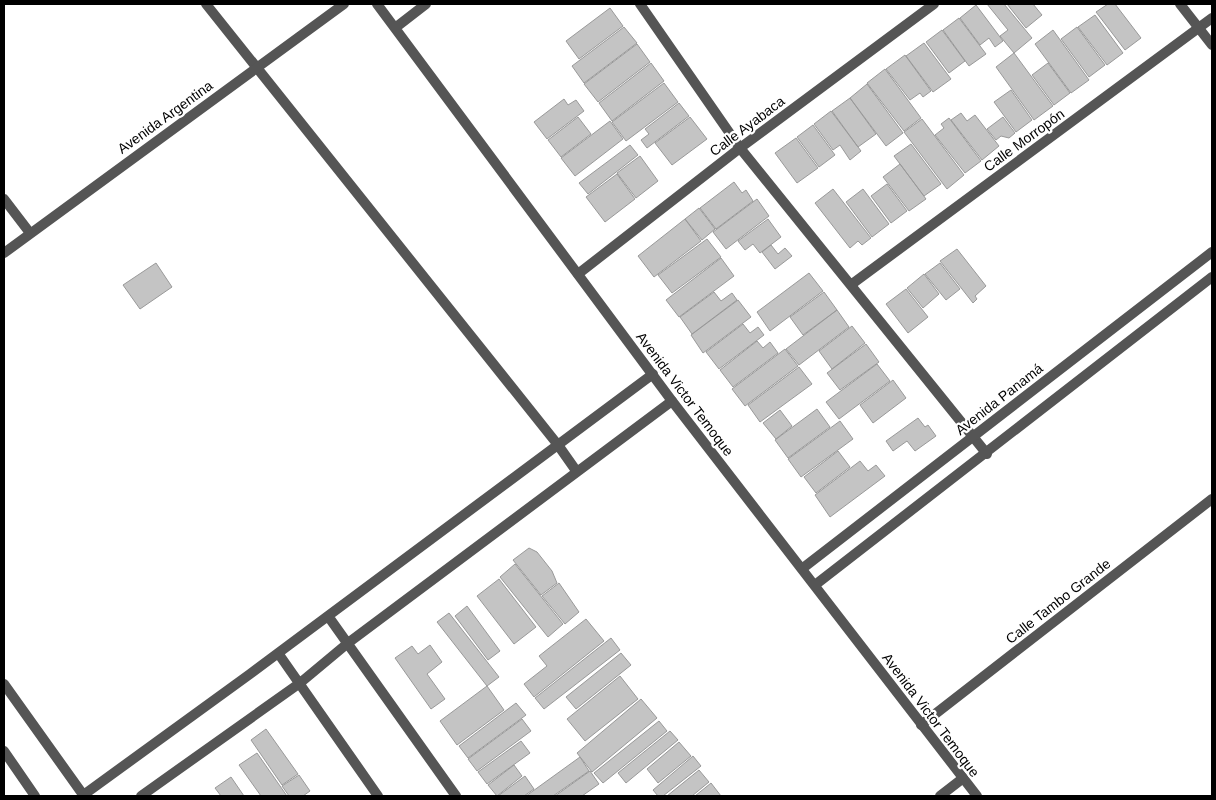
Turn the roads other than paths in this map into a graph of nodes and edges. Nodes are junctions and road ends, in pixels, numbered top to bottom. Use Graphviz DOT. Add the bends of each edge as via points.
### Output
graph roads {
  1 [pos="206,4"];
  2 [pos="344,4"];
  3 [pos="377,4"];
  4 [pos="426,4"];
  5 [pos="640,4"];
  6 [pos="934,4"];
  7 [pos="1180,4"];
  8 [pos="1212,18"];
  9 [pos="395,28"];
  10 [pos="1199,28"];
  11 [pos="1212,45"];
  12 [pos="258,66"];
  13 [pos="740,148"];
  14 [pos="4,199"];
  15 [pos="30,233"];
  16 [pos="1212,252"];
  17 [pos="4,253"];
  18 [pos="578,274"];
  19 [pos="1212,277"];
  20 [pos="852,284"];
  21 [pos="652,374"];
  22 [pos="672,401"];
  23 [pos="973,436"];
  24 [pos="558,445"];
  25 [pos="986,454"];
  26 [pos="577,472"];
  27 [pos="1212,499"];
  28 [pos="803,568"];
  29 [pos="815,584"];
  30 [pos="328,616"];
  31 [pos="348,644"];
  32 [pos="278,653"];
  33 [pos="300,683"];
  34 [pos="4,684"];
  35 [pos="921,725"];
  36 [pos="4,751"];
  37 [pos="962,779"];
  38 [pos="35,796"];
  39 [pos="83,796"];
  40 [pos="142,796"];
  41 [pos="378,796"];
  42 [pos="456,796"];
  43 [pos="940,796"];
  44 [pos="977,796"];
  1 -- 12 [label="street"];
  2 -- 12 [label="street, Avenida Argentina"];
  3 -- 9 [label="street, Avenida Victor Temoque"];
  4 -- 9 [label="street"];
  5 -- 13 [label="street"];
  6 -- 13 [label="street, Calle Ayabaca"];
  7 -- 10 [label="street"];
  8 -- 10 [label="street, Calle Morropón"];
  9 -- 18 [label="street, Avenida Victor Temoque"];
  10 -- 11 [label="street"];
  10 -- 20 [label="street, Calle Morropón"];
  12 -- 15 [label="street, Avenida Argentina"];
  12 -- 24 [label="street"];
  13 -- 18 [label="street, Calle Ayabaca"];
  13 -- 20 [label="street"];
  14 -- 15 [label="street"];
  15 -- 17 [label="street, Avenida Argentina"];
  16 -- 23 [label="street, Avenida Panamá"];
  18 -- 21 [label="street, Avenida Victor Temoque"];
  19 -- 25 [label="street"];
  20 -- 23 [label="street"];
  21 -- 22 [label="street, Avenida Victor Temoque"];
  21 -- 24 [label="street"];
  22 -- 26 [label="street"];
  22 -- 28 [label="street, Avenida Victor Temoque"];
  23 -- 25 [label="street"];
  23 -- 28 [label="street, Avenida Panamá"];
  24 -- 26 [label="street"];
  24 -- 30 [label="street"];
  25 -- 29 [label="street"];
  26 -- 31 [label="street"];
  27 -- 35 [label="street, Calle Tambo Grande"];
  28 -- 29 [label="street, Avenida Victor Temoque"];
  29 -- 35 [label="street, Avenida Victor Temoque"];
  30 -- 31 [label="street"];
  30 -- 32 [label="street"];
  31 -- 33 [label="street"];
  31 -- 42 [label="street"];
  32 -- 33 [label="street"];
  32 -- 39 [label="street"];
  33 -- 40 [label="street"];
  33 -- 41 [label="street"];
  34 -- 39 [label="street"];
  35 -- 37 [label="street, Avenida Victor Temoque"];
  36 -- 38 [label="street"];
  37 -- 43 [label="street"];
  37 -- 44 [label="street, Avenida Victor Temoque"];
}
